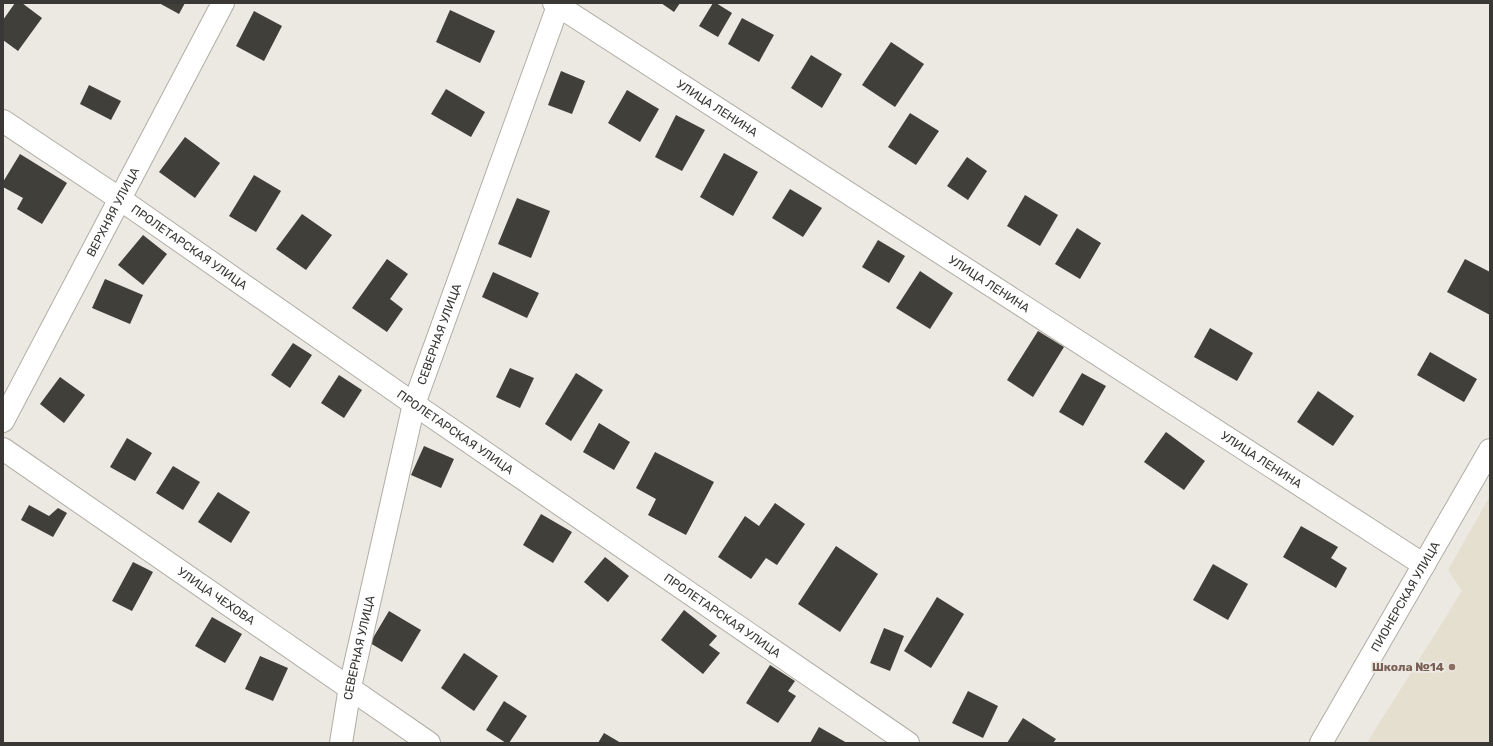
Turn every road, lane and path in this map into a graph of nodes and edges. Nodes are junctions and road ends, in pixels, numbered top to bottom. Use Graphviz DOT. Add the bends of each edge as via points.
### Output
graph roads {
  1 [pos="223,3"];
  2 [pos="556,4"];
  3 [pos="3,121"];
  4 [pos="120,199"];
  5 [pos="414,404"];
  6 [pos="3,421"];
  7 [pos="3,448"];
  8 [pos="1490,450"];
  9 [pos="1424,565"];
  10 [pos="350,687"];
  11 [pos="341,743"];
  12 [pos="429,743"];
  13 [pos="908,743"];
  14 [pos="1322,743"];
  1 -- 4 [label="street, ВЕРХНЯЯ УЛИЦА"];
  2 -- 5 [label="street, СЕВЕРНАЯ УЛИЦА"];
  2 -- 9 [label="street, УЛИЦА ЛЕНИНА"];
  3 -- 4 [label="street, ПРОЛЕТАРСКАЯ УЛИЦА"];
  4 -- 5 [label="street, ПРОЛЕТАРСКАЯ УЛИЦА"];
  4 -- 6 [label="street, ВЕРХНЯЯ УЛИЦА"];
  5 -- 10 [label="street, СЕВЕРНАЯ УЛИЦА"];
  5 -- 13 [label="street, ПРОЛЕТАРСКАЯ УЛИЦА"];
  7 -- 10 [label="street, УЛИЦА ЧЕХОВА"];
  8 -- 9 [label="street, ПИОНЕРСКАЯ УЛИЦА"];
  9 -- 14 [label="street, ПИОНЕРСКАЯ УЛИЦА"];
  10 -- 11 [label="street, СЕВЕРНАЯ УЛИЦА"];
  10 -- 12 [label="street, УЛИЦА ЧЕХОВА"];
}
